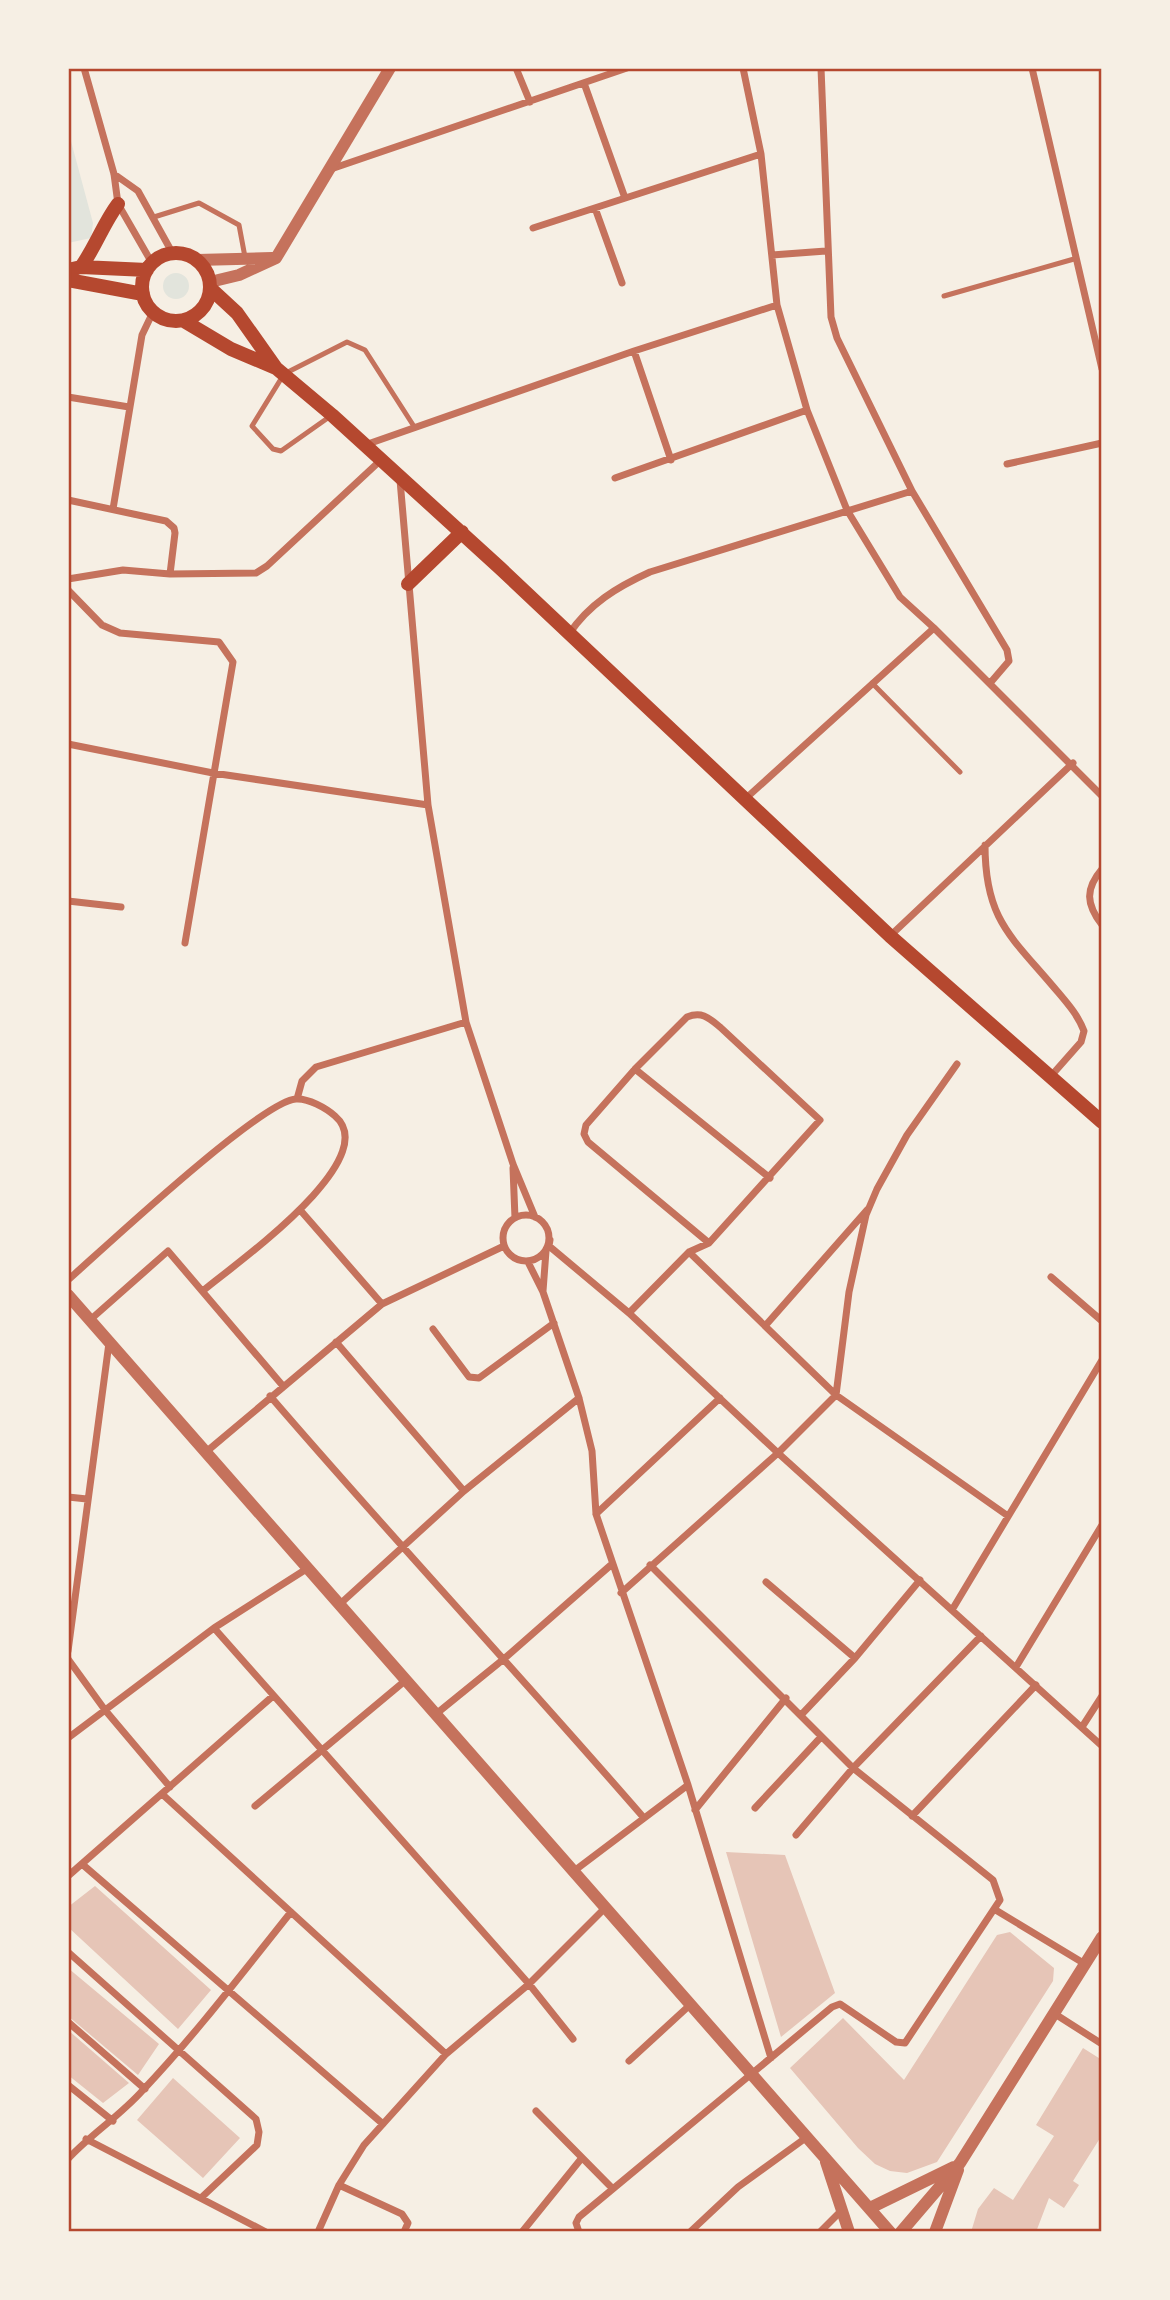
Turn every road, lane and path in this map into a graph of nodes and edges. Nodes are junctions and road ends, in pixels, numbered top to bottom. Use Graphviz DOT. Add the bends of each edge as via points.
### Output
graph roads {
  1 [pos="84,68"];
  2 [pos="390,68"];
  3 [pos="516,68"];
  4 [pos="627,68"];
  5 [pos="743,68"];
  6 [pos="821,68"];
  7 [pos="1032,68"];
  8 [pos="584,83"];
  9 [pos="530,102"];
  10 [pos="761,154"];
  11 [pos="330,169"];
  12 [pos="114,174"];
  13 [pos="625,198"];
  14 [pos="118,204"];
  15 [pos="595,208"];
  16 [pos="154,217"];
  17 [pos="533,228"];
  18 [pos="826,251"];
  19 [pos="173,254"];
  20 [pos="772,255"];
  21 [pos="244,257"];
  22 [pos="276,258"];
  23 [pos="1074,259"];
  24 [pos="197,260"];
  25 [pos="150,266"];
  26 [pos="75,268"];
  27 [pos="68,280"];
  28 [pos="622,283"];
  29 [pos="210,285"];
  30 [pos="143,294"];
  31 [pos="944,296"];
  32 [pos="777,305"];
  33 [pos="153,312"];
  34 [pos="184,321"];
  35 [pos="634,351"];
  36 [pos="1102,369"];
  37 [pos="280,371"];
  38 [pos="68,397"];
  39 [pos="129,407"];
  40 [pos="807,410"];
  41 [pos="332,415"];
  42 [pos="415,428"];
  43 [pos="1102,443"];
  44 [pos="365,445"];
  45 [pos="382,459"];
  46 [pos="671,460"];
  47 [pos="1007,464"];
  48 [pos="400,475"];
  49 [pos="615,478"];
  50 [pos="912,491"];
  51 [pos="68,500"];
  52 [pos="113,509"];
  53 [pos="847,510"];
  54 [pos="462,532"];
  55 [pos="170,574"];
  56 [pos="68,579"];
  57 [pos="408,584"];
  58 [pos="68,590"];
  59 [pos="934,628"];
  60 [pos="569,635"];
  61 [pos="991,682"];
  62 [pos="872,683"];
  63 [pos="68,744"];
  64 [pos="1073,764"];
  65 [pos="960,772"];
  66 [pos="213,773"];
  67 [pos="1102,796"];
  68 [pos="744,800"];
  69 [pos="428,805"];
  70 [pos="985,845"];
  71 [pos="1102,869"];
  72 [pos="68,901"];
  73 [pos="121,907"];
  74 [pos="1102,925"];
  75 [pos="890,936"];
  76 [pos="185,943"];
  77 [pos="466,1022"];
  78 [pos="957,1064"];
  79 [pos="635,1069"];
  80 [pos="1051,1076"];
  81 [pos="297,1099"];
  82 [pos="1102,1122"];
  83 [pos="513,1164"];
  84 [pos="771,1178"];
  85 [pos="870,1207"];
  86 [pos="301,1211"];
  87 [pos="535,1217"];
  88 [pos="514,1218"];
  89 [pos="550,1240"];
  90 [pos="709,1243"];
  91 [pos="504,1246"];
  92 [pos="546,1251"];
  93 [pos="689,1252"];
  94 [pos="528,1262"];
  95 [pos="1051,1277"];
  96 [pos="68,1280"];
  97 [pos="204,1290"];
  98 [pos="543,1292"];
  99 [pos="68,1295"];
  100 [pos="382,1304"];
  101 [pos="629,1313"];
  102 [pos="90,1320"];
  103 [pos="1102,1321"];
  104 [pos="554,1323"];
  105 [pos="765,1325"];
  106 [pos="433,1329"];
  107 [pos="109,1342"];
  108 [pos="336,1342"];
  109 [pos="1102,1360"];
  110 [pos="283,1385"];
  111 [pos="836,1395"];
  112 [pos="270,1396"];
  113 [pos="579,1398"];
  114 [pos="720,1398"];
  115 [pos="205,1452"];
  116 [pos="778,1453"];
  117 [pos="464,1491"];
  118 [pos="68,1497"];
  119 [pos="87,1499"];
  120 [pos="596,1514"];
  121 [pos="1008,1516"];
  122 [pos="1102,1525"];
  123 [pos="401,1548"];
  124 [pos="612,1564"];
  125 [pos="650,1565"];
  126 [pos="308,1568"];
  127 [pos="920,1580"];
  128 [pos="765,1582"];
  129 [pos="621,1593"];
  130 [pos="340,1604"];
  131 [pos="952,1610"];
  132 [pos="214,1628"];
  133 [pos="981,1636"];
  134 [pos="68,1651"];
  135 [pos="505,1658"];
  136 [pos="855,1658"];
  137 [pos="68,1659"];
  138 [pos="1016,1667"];
  139 [pos="406,1680"];
  140 [pos="1036,1685"];
  141 [pos="273,1696"];
  142 [pos="1102,1696"];
  143 [pos="786,1698"];
  144 [pos="105,1710"];
  145 [pos="436,1714"];
  146 [pos="802,1714"];
  147 [pos="1082,1727"];
  148 [pos="821,1737"];
  149 [pos="68,1738"];
  150 [pos="1102,1746"];
  151 [pos="320,1750"];
  152 [pos="853,1768"];
  153 [pos="688,1785"];
  154 [pos="170,1787"];
  155 [pos="162,1794"];
  156 [pos="255,1806"];
  157 [pos="755,1808"];
  158 [pos="695,1810"];
  159 [pos="912,1816"];
  160 [pos="644,1818"];
  161 [pos="796,1835"];
  162 [pos="82,1864"];
  163 [pos="574,1871"];
  164 [pos="68,1876"];
  165 [pos="606,1907"];
  166 [pos="994,1909"];
  167 [pos="291,1912"];
  168 [pos="1102,1937"];
  169 [pos="68,1952"];
  170 [pos="1085,1964"];
  171 [pos="529,1984"];
  172 [pos="228,1990"];
  173 [pos="691,2004"];
  174 [pos="1055,2014"];
  175 [pos="68,2022"];
  176 [pos="573,2039"];
  177 [pos="1102,2044"];
  178 [pos="180,2048"];
  179 [pos="446,2054"];
  180 [pos="771,2058"];
  181 [pos="629,2061"];
  182 [pos="753,2074"];
  183 [pos="68,2085"];
  184 [pos="145,2089"];
  185 [pos="536,2110"];
  186 [pos="113,2122"];
  187 [pos="383,2124"];
  188 [pos="808,2137"];
  189 [pos="86,2139"];
  190 [pos="824,2155"];
  191 [pos="68,2159"];
  192 [pos="581,2159"];
  193 [pos="960,2163"];
  194 [pos="339,2185"];
  195 [pos="612,2188"];
  196 [pos="202,2197"];
  197 [pos="870,2208"];
  198 [pos="843,2210"];
  199 [pos="266,2232"];
  200 [pos="318,2232"];
  201 [pos="404,2232"];
  202 [pos="522,2232"];
  203 [pos="579,2232"];
  204 [pos="690,2232"];
  205 [pos="820,2232"];
  206 [pos="849,2232"];
  207 [pos="890,2232"];
  208 [pos="901,2232"];
  209 [pos="935,2232"];
  1 -- 12 [label="street"];
  2 -- 11 [label="street"];
  3 -- 9 [label="street"];
  4 -- 8 [label="street"];
  5 -- 10 [label="street"];
  6 -- 18 [label="street"];
  7 -- 23 [label="street"];
  8 -- 9 [label="street"];
  8 -- 13 [label="street"];
  9 -- 11 [label="street"];
  10 -- 13 [label="street"];
  10 -- 20 [label="street"];
  11 -- 22 [label="street"];
  12 -- 14 [label="street"];
  12 -- 16 [label="street" via="138,191"];
  13 -- 15 [label="street"];
  14 -- 25 [label="street"];
  14 -- 26 [label="main road" via="94,249"];
  15 -- 17 [label="street"];
  15 -- 28 [label="street"];
  16 -- 19 [label="street"];
  16 -- 21 [label="lane" via="200,203 239,225"];
  18 -- 20 [label="street"];
  18 -- 50 [label="street" via="828,304 837,338"];
  19 -- 24 [label="main road"];
  19 -- 25 [label="main road"];
  20 -- 32 [label="street"];
  21 -- 22 [label="street"];
  21 -- 24 [label="street"];
  22 -- 29 [label="street"];
  23 -- 31 [label="lane"];
  23 -- 36 [label="street"];
  24 -- 29 [label="main road"];
  25 -- 26 [label="main road"];
  25 -- 30 [label="main road"];
  27 -- 30 [label="main road"];
  29 -- 34 [label="main road" via="201,311"];
  29 -- 37 [label="main road"];
  30 -- 33 [label="main road"];
  32 -- 35 [label="street"];
  32 -- 40 [label="street"];
  33 -- 34 [label="main road"];
  33 -- 39 [label="street" via="142,335"];
  34 -- 37 [label="main road"];
  35 -- 42 [label="street"];
  35 -- 46 [label="street"];
  37 -- 41 [label="main road"];
  37 -- 41 [label="lane" via="251,426 272,449 286,449"];
  37 -- 42 [label="lane" via="347,342 356,344 365,350"];
  38 -- 39 [label="street"];
  39 -- 52 [label="street"];
  40 -- 46 [label="street"];
  40 -- 53 [label="street"];
  41 -- 44 [label="main road"];
  42 -- 44 [label="street"];
  43 -- 47 [label="street"];
  44 -- 45 [label="main road"];
  45 -- 48 [label="main road"];
  45 -- 55 [label="street" via="256,573"];
  46 -- 49 [label="street"];
  48 -- 54 [label="main road"];
  48 -- 57 [label="street"];
  50 -- 53 [label="street"];
  50 -- 61 [label="street" via="1007,650 1009,661"];
  51 -- 52 [label="street"];
  52 -- 55 [label="street" via="159,519 174,528"];
  53 -- 59 [label="street" via="900,597"];
  53 -- 60 [label="street" via="642,575 591,607"];
  54 -- 57 [label="main road"];
  54 -- 60 [label="main road"];
  55 -- 56 [label="street" via="123,570"];
  57 -- 69 [label="street"];
  58 -- 66 [label="street" via="102,625 120,633 219,642 228,650 233,662"];
  59 -- 61 [label="street"];
  59 -- 62 [label="street"];
  60 -- 68 [label="main road"];
  61 -- 64 [label="street"];
  62 -- 65 [label="lane"];
  62 -- 68 [label="street"];
  63 -- 66 [label="street"];
  64 -- 67 [label="street"];
  64 -- 70 [label="street"];
  66 -- 69 [label="street"];
  66 -- 76 [label="street"];
  68 -- 75 [label="main road"];
  69 -- 77 [label="street"];
  70 -- 75 [label="street"];
  70 -- 80 [label="street" via="985,874 995,914 1075,1013 1084,1031 1081,1042"];
  71 -- 74 [label="street" via="1091,883 1088,898"];
  72 -- 73 [label="street"];
  75 -- 80 [label="main road"];
  77 -- 81 [label="street" via="316,1067 302,1081"];
  77 -- 83 [label="street"];
  78 -- 85 [label="street" via="907,1135"];
  79 -- 84 [label="street"];
  79 -- 84 [label="street" via="687,1017 701,1014 720,1027 820,1120"];
  79 -- 90 [label="street" via="586,1125 584,1134"];
  80 -- 82 [label="main road"];
  81 -- 86 [label="street" via="326,1108 344,1123 347,1140 335,1167"];
  81 -- 96 [label="street" via="272,1109 167,1191"];
  83 -- 87 [label="street"];
  83 -- 88 [label="street"];
  84 -- 90 [label="street"];
  85 -- 105 [label="street"];
  85 -- 111 [label="street" via="849,1292"];
  86 -- 97 [label="street"];
  86 -- 100 [label="street"];
  87 -- 88 [label="street"];
  87 -- 89 [label="street" via="546,1226"];
  88 -- 91 [label="street" via="504,1230"];
  89 -- 92 [label="street"];
  89 -- 101 [label="street" via="549,1246"];
  90 -- 93 [label="street"];
  91 -- 94 [label="street" via="516,1260"];
  91 -- 100 [label="street"];
  92 -- 94 [label="street"];
  92 -- 98 [label="street"];
  93 -- 101 [label="street"];
  93 -- 105 [label="street"];
  94 -- 98 [label="street"];
  95 -- 103 [label="street"];
  97 -- 102 [label="street" via="168,1251"];
  97 -- 110 [label="street"];
  98 -- 104 [label="street"];
  99 -- 102 [label="street"];
  100 -- 108 [label="street"];
  101 -- 114 [label="street"];
  102 -- 107 [label="street"];
  104 -- 106 [label="street" via="479,1378 469,1377"];
  104 -- 113 [label="street"];
  105 -- 111 [label="street"];
  107 -- 115 [label="street"];
  107 -- 119 [label="street"];
  108 -- 110 [label="street"];
  108 -- 117 [label="street"];
  109 -- 121 [label="street"];
  110 -- 112 [label="street"];
  111 -- 116 [label="street"];
  111 -- 121 [label="street"];
  112 -- 115 [label="street"];
  112 -- 123 [label="street"];
  113 -- 117 [label="street"];
  113 -- 120 [label="street" via="592,1451"];
  114 -- 116 [label="street"];
  114 -- 120 [label="street"];
  115 -- 126 [label="street"];
  116 -- 125 [label="street"];
  116 -- 127 [label="street"];
  117 -- 123 [label="street"];
  118 -- 119 [label="street"];
  119 -- 134 [label="street"];
  120 -- 124 [label="street"];
  121 -- 131 [label="street"];
  122 -- 138 [label="street"];
  123 -- 130 [label="street"];
  123 -- 135 [label="street"];
  124 -- 129 [label="street"];
  124 -- 135 [label="street"];
  125 -- 129 [label="street"];
  125 -- 143 [label="street"];
  126 -- 130 [label="street"];
  126 -- 132 [label="street"];
  127 -- 131 [label="street"];
  127 -- 136 [label="street"];
  128 -- 136 [label="street"];
  129 -- 153 [label="street"];
  130 -- 139 [label="street"];
  131 -- 133 [label="street"];
  132 -- 141 [label="street"];
  132 -- 144 [label="street"];
  133 -- 138 [label="street"];
  133 -- 152 [label="street"];
  135 -- 145 [label="street"];
  135 -- 160 [label="street"];
  136 -- 146 [label="street"];
  137 -- 144 [label="street"];
  138 -- 140 [label="street"];
  139 -- 145 [label="street"];
  139 -- 151 [label="street"];
  140 -- 147 [label="street"];
  140 -- 159 [label="street"];
  141 -- 151 [label="street"];
  141 -- 154 [label="street"];
  142 -- 147 [label="street"];
  143 -- 146 [label="street"];
  143 -- 158 [label="street"];
  144 -- 149 [label="street"];
  144 -- 154 [label="street"];
  145 -- 163 [label="street"];
  146 -- 148 [label="street"];
  147 -- 150 [label="street"];
  148 -- 152 [label="street"];
  148 -- 157 [label="street"];
  151 -- 156 [label="street"];
  151 -- 171 [label="street"];
  152 -- 159 [label="street"];
  152 -- 161 [label="street"];
  153 -- 158 [label="street"];
  153 -- 160 [label="street"];
  154 -- 155 [label="street"];
  155 -- 162 [label="street"];
  155 -- 167 [label="street"];
  158 -- 180 [label="street"];
  159 -- 166 [label="street" via="993,1880 1000,1900"];
  160 -- 163 [label="street"];
  162 -- 164 [label="street"];
  162 -- 172 [label="street"];
  163 -- 165 [label="street"];
  165 -- 171 [label="street"];
  165 -- 173 [label="street"];
  166 -- 170 [label="street"];
  166 -- 180 [label="street" via="905,2043 896,2042 840,2004"];
  167 -- 172 [label="street"];
  167 -- 179 [label="street"];
  168 -- 170 [label="street"];
  169 -- 178 [label="street"];
  170 -- 174 [label="street"];
  171 -- 176 [label="street"];
  171 -- 179 [label="street"];
  172 -- 178 [label="street"];
  172 -- 187 [label="street"];
  173 -- 181 [label="street"];
  173 -- 182 [label="street"];
  174 -- 177 [label="street"];
  174 -- 193 [label="street"];
  175 -- 184 [label="street"];
  178 -- 184 [label="street"];
  178 -- 196 [label="street" via="256,2119 260,2132 257,2145"];
  179 -- 187 [label="street"];
  180 -- 182 [label="street"];
  182 -- 188 [label="street"];
  182 -- 195 [label="street"];
  183 -- 186 [label="street"];
  184 -- 186 [label="street"];
  185 -- 192 [label="street"];
  186 -- 189 [label="street"];
  187 -- 194 [label="street"];
  188 -- 190 [label="street"];
  188 -- 204 [label="street" via="738,2187"];
  189 -- 191 [label="street"];
  189 -- 196 [label="street"];
  190 -- 197 [label="street"];
  190 -- 198 [label="street"];
  192 -- 195 [label="street"];
  192 -- 202 [label="street"];
  193 -- 197 [label="street"];
  193 -- 208 [label="street"];
  193 -- 209 [label="street"];
  194 -- 200 [label="street"];
  194 -- 201 [label="street" via="402,2214 408,2222"];
  195 -- 203 [label="street" via="579,2217"];
  196 -- 199 [label="street"];
  197 -- 207 [label="street"];
  198 -- 205 [label="street"];
  198 -- 206 [label="street"];
}
